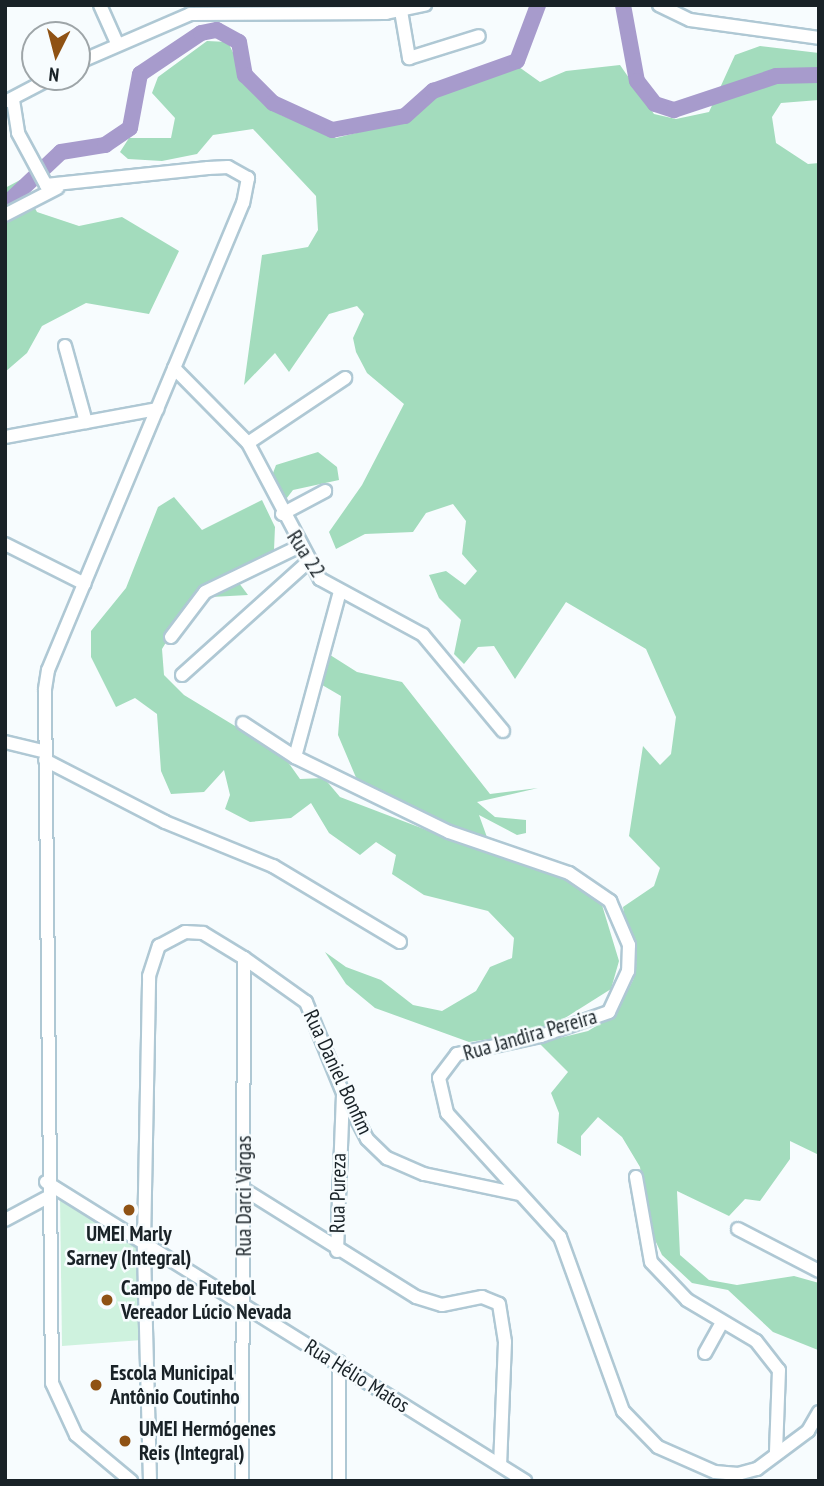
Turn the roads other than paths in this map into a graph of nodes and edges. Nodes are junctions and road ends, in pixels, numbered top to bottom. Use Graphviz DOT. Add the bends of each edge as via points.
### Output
graph roads {
  1 [pos="100,5"];
  2 [pos="425,5"];
  3 [pos="659,5"];
  4 [pos="267,8"];
  5 [pos="401,11"];
  6 [pos="479,36"];
  7 [pos="819,38"];
  8 [pos="117,43"];
  9 [pos="91,56"];
  10 [pos="27,91"];
  11 [pos="9,101"];
  12 [pos="45,179"];
  13 [pos="5,215"];
  14 [pos="65,346"];
  15 [pos="174,368"];
  16 [pos="345,378"];
  17 [pos="157,409"];
  18 [pos="86,422"];
  19 [pos="5,437"];
  20 [pos="248,443"];
  21 [pos="325,491"];
  22 [pos="282,514"];
  23 [pos="5,544"];
  24 [pos="298,547"];
  25 [pos="307,563"];
  26 [pos="85,584"];
  27 [pos="339,595"];
  28 [pos="172,637"];
  29 [pos="182,675"];
  30 [pos="243,723"];
  31 [pos="503,731"];
  32 [pos="5,742"];
  33 [pos="46,756"];
  34 [pos="295,757"];
  35 [pos="400,942"];
  36 [pos="244,958"];
  37 [pos="344,1093"];
  38 [pos="636,1177"];
  39 [pos="46,1182"];
  40 [pos="245,1190"];
  41 [pos="519,1194"];
  42 [pos="46,1199"];
  43 [pos="5,1220"];
  44 [pos="738,1228"];
  45 [pos="144,1244"];
  46 [pos="337,1251"];
  47 [pos="819,1271"];
  48 [pos="242,1306"];
  49 [pos="721,1324"];
  50 [pos="705,1353"];
  51 [pos="339,1362"];
  52 [pos="819,1412"];
  53 [pos="776,1451"];
  54 [pos="500,1464"];
  55 [pos="131,1481"];
  56 [pos="150,1481"];
  57 [pos="242,1481"];
  58 [pos="339,1481"];
  59 [pos="525,1481"];
  1 -- 8 [label="street"];
  2 -- 5 [label="street"];
  3 -- 7 [label="street" via="690,20"];
  4 -- 5 [label="street"];
  4 -- 8 [label="street" via="190,14"];
  5 -- 6 [label="street" via="409,58"];
  8 -- 9 [label="street"];
  10 -- 11 [label="street"];
  11 -- 12 [label="street" via="18,133"];
  12 -- 13 [label="street"];
  12 -- 15 [label="street" via="228,167 248,178"];
  14 -- 18 [label="street"];
  15 -- 17 [label="street"];
  15 -- 20 [label="street, Rua 22"];
  16 -- 20 [label="street"];
  17 -- 18 [label="street"];
  17 -- 26 [label="street"];
  18 -- 19 [label="street"];
  20 -- 22 [label="street, Rua 22"];
  21 -- 22 [label="street"];
  22 -- 24 [label="street, Rua 22"];
  23 -- 26 [label="street"];
  24 -- 25 [label="street, Rua 22"];
  24 -- 28 [label="street" via="205,592"];
  25 -- 27 [label="street, Rua 22"];
  25 -- 29 [label="street"];
  26 -- 33 [label="street" via="48,670"];
  27 -- 31 [label="street, Rua 22" via="390,614 423,635"];
  27 -- 34 [label="street"];
  30 -- 34 [label="street, Rua Jandira Pereira"];
  32 -- 33 [label="street"];
  33 -- 35 [label="street" via="165,822 273,866"];
  33 -- 39 [label="street"];
  34 -- 41 [label="street, Rua Jandira Pereira" via="449,832 569,873 618,912 628,971 609,1012 541,1036 457,1054 439,1077 439,1097 454,1125"];
  36 -- 37 [label="street, Rua Daniel Bonfim" via="306,1002"];
  36 -- 40 [label="street, Rua Darci Vargas"];
  36 -- 45 [label="street" via="204,933 170,935 159,946 149,976"];
  37 -- 41 [label="street, Rua Daniel Bonfim" via="368,1139 387,1158 424,1174"];
  37 -- 46 [label="street, Rua Pureza"];
  38 -- 49 [label="street" via="651,1262"];
  39 -- 42 [label="street"];
  39 -- 45 [label="street, Rua Hélio Matos"];
  40 -- 46 [label="street"];
  40 -- 48 [label="street, Rua Darci Vargas"];
  41 -- 53 [label="street, Rua Jandira Pereira" via="560,1237 617,1396 641,1432 715,1472 757,1469"];
  42 -- 43 [label="street"];
  42 -- 55 [label="street" via="48,1348 56,1400 76,1435"];
  44 -- 47 [label="street"];
  45 -- 48 [label="street, Rua Hélio Matos"];
  45 -- 56 [label="street"];
  46 -- 54 [label="street" via="429,1302 482,1297 499,1304 506,1342"];
  48 -- 51 [label="street, Rua Hélio Matos"];
  48 -- 57 [label="street, Rua Darci Vargas"];
  49 -- 50 [label="street"];
  49 -- 53 [label="street" via="756,1341 779,1370"];
  51 -- 54 [label="street, Rua Hélio Matos"];
  51 -- 58 [label="street"];
  52 -- 53 [label="street, Rua Jandira Pereira" via="808,1431"];
  54 -- 59 [label="street, Rua Hélio Matos"];
}
